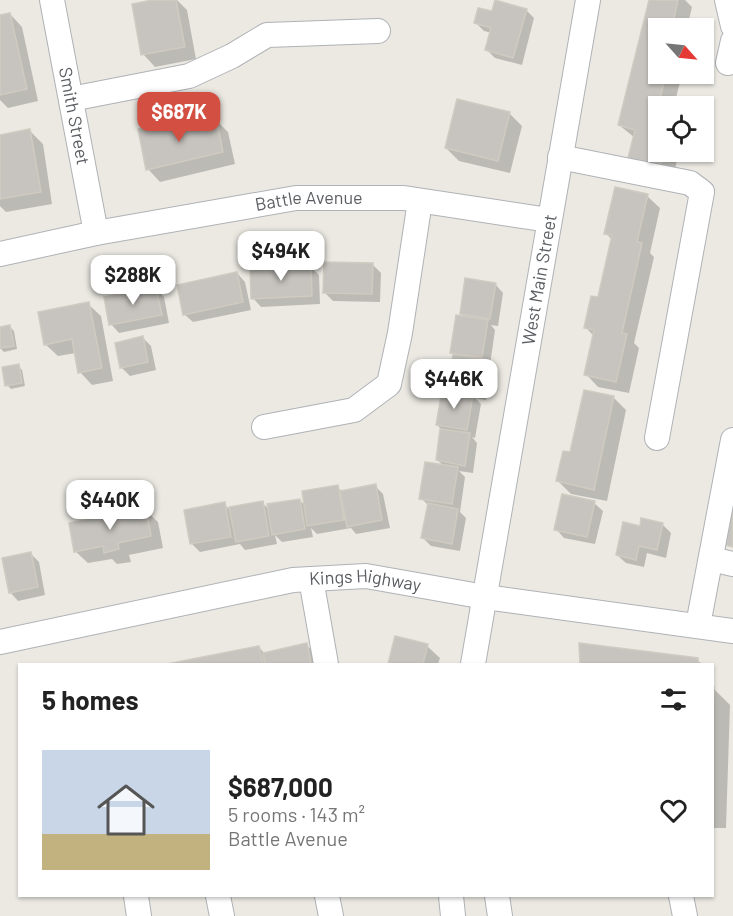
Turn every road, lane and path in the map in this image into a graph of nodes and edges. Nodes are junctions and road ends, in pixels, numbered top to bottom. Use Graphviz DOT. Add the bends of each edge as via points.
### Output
graph roads {
  1 [pos="52,0"];
  2 [pos="588,0"];
  3 [pos="727,0"];
  4 [pos="733,26"];
  5 [pos="378,31"];
  6 [pos="71,99"];
  7 [pos="560,157"];
  8 [pos="420,201"];
  9 [pos="549,220"];
  10 [pos="96,233"];
  11 [pos="0,254"];
  12 [pos="264,427"];
  13 [pos="657,438"];
  14 [pos="733,440"];
  15 [pos="722,562"];
  16 [pos="311,579"];
  17 [pos="484,597"];
  18 [pos="698,625"];
  19 [pos="733,630"];
  20 [pos="0,642"];
  21 [pos="326,663"];
  22 [pos="473,663"];
  23 [pos="136,897"];
  24 [pos="218,897"];
  25 [pos="327,897"];
  26 [pos="452,897"];
  27 [pos="497,897"];
  28 [pos="681,897"];
  29 [pos="139,916"];
  30 [pos="222,916"];
  31 [pos="331,916"];
  32 [pos="453,916"];
  33 [pos="500,916"];
  34 [pos="685,916"];
  1 -- 6 [label="street, Smith Street"];
  2 -- 7 [label="street, West Main Street"];
  3 -- 4 [label="street"];
  5 -- 6 [label="street" via="267,35 189,76"];
  6 -- 10 [label="street, Smith Street"];
  7 -- 9 [label="street, West Main Street"];
  7 -- 13 [label="street" via="690,183 702,192"];
  8 -- 9 [label="street, Battle Avenue"];
  8 -- 10 [label="street, Battle Avenue" via="296,198"];
  8 -- 12 [label="street" via="389,384 354,410"];
  9 -- 17 [label="street, West Main Street"];
  10 -- 11 [label="street, Battle Avenue"];
  14 -- 15 [label="street"];
  15 -- 18 [label="street"];
  16 -- 17 [label="street, Kings Highway" via="366,576"];
  16 -- 20 [label="street, Kings Highway"];
  16 -- 21 [label="street"];
  17 -- 18 [label="street, Kings Highway"];
  17 -- 22 [label="street, West Main Street"];
  18 -- 19 [label="street, Kings Highway"];
  23 -- 29 [label="street"];
  24 -- 30 [label="street"];
  25 -- 31 [label="street"];
  26 -- 32 [label="street"];
  27 -- 33 [label="street"];
  28 -- 34 [label="street"];
}
